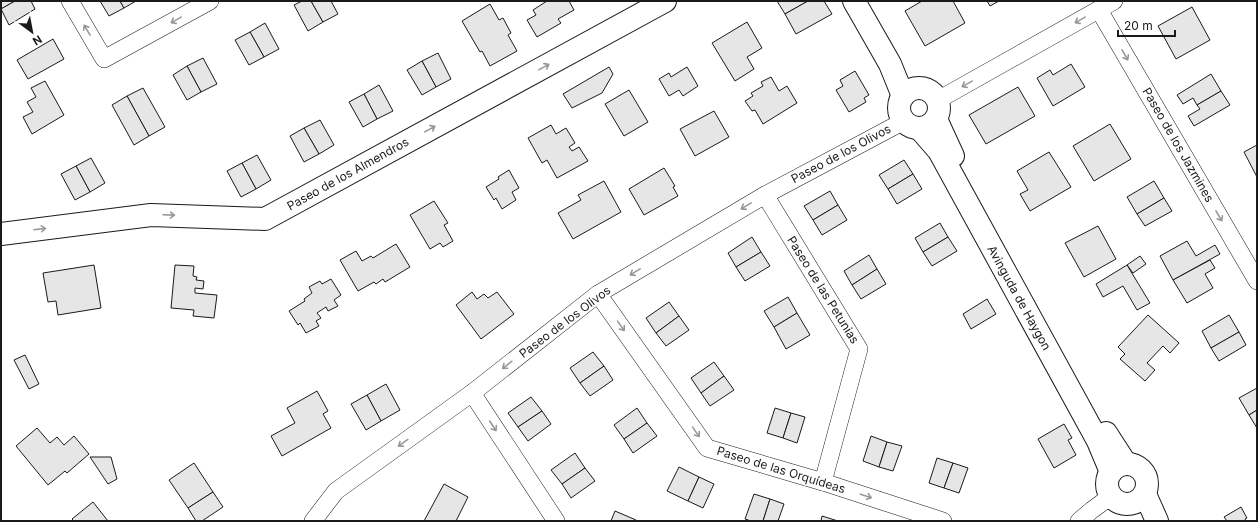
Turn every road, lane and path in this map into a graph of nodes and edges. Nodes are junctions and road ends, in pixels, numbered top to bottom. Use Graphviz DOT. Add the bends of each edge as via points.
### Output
graph roads {
  1 [pos="70,1"];
  2 [pos="210,1"];
  3 [pos="665,1"];
  4 [pos="854,1"];
  5 [pos="868,1"];
  6 [pos="1114,1"];
  7 [pos="1098,10"];
  8 [pos="911,92"];
  9 [pos="924,117"];
  10 [pos="764,195"];
  11 [pos="1,234"];
  12 [pos="1257,281"];
  13 [pos="598,294"];
  14 [pos="472,393"];
  15 [pos="1119,468"];
  16 [pos="823,482"];
  17 [pos="1128,498"];
  18 [pos="313,521"];
  19 [pos="556,521"];
  20 [pos="943,521"];
  21 [pos="1079,521"];
  22 [pos="1143,521"];
  23 [pos="1157,521"];
  2 -- 1 [label="street, one-way" via="104,59"];
  11 -- 3 [label="street, Paseo de los Almendros, one-way" via="151,215 265,219"];
  4 -- 8 [label="street" via="890,64"];
  5 -- 8 [label="street"];
  6 -- 7 [label="street, Paseo de los Olivos"];
  7 -- 9 [label="street, Paseo de los Olivos, one-way"];
  7 -- 12 [label="street, Paseo de los Jazmines, one-way"];
  8 -- 9 [label="street, Avinguda de Haygon" via="900,103 900,112"];
  8 -- 9 [label="street" via="926,89 935,95"];
  9 -- 10 [label="street, Paseo de los Olivos"];
  9 -- 15 [label="street, Avinguda de Haygon" via="948,146 1107,436"];
  10 -- 13 [label="street, Paseo de los Olivos, one-way"];
  10 -- 16 [label="street, Paseo de las Petunias" via="860,349"];
  13 -- 14 [label="street, Paseo de los Olivos, one-way"];
  13 -- 16 [label="street, Paseo de las Orquídeas, one-way" via="707,448"];
  14 -- 18 [label="street, Paseo de los Olivos, one-way" via="336,491"];
  14 -- 19 [label="street, one-way"];
  15 -- 17 [label="street" via="1108,479 1108,487"];
  15 -- 17 [label="street" via="1134,465 1143,471 1147,480 1146,491"];
  16 -- 20 [label="street, Paseo de las Orquídeas, one-way"];
  17 -- 21 [label="street" via="1092,510"];
  17 -- 22 [label="street"];
  17 -- 23 [label="street"];
}
